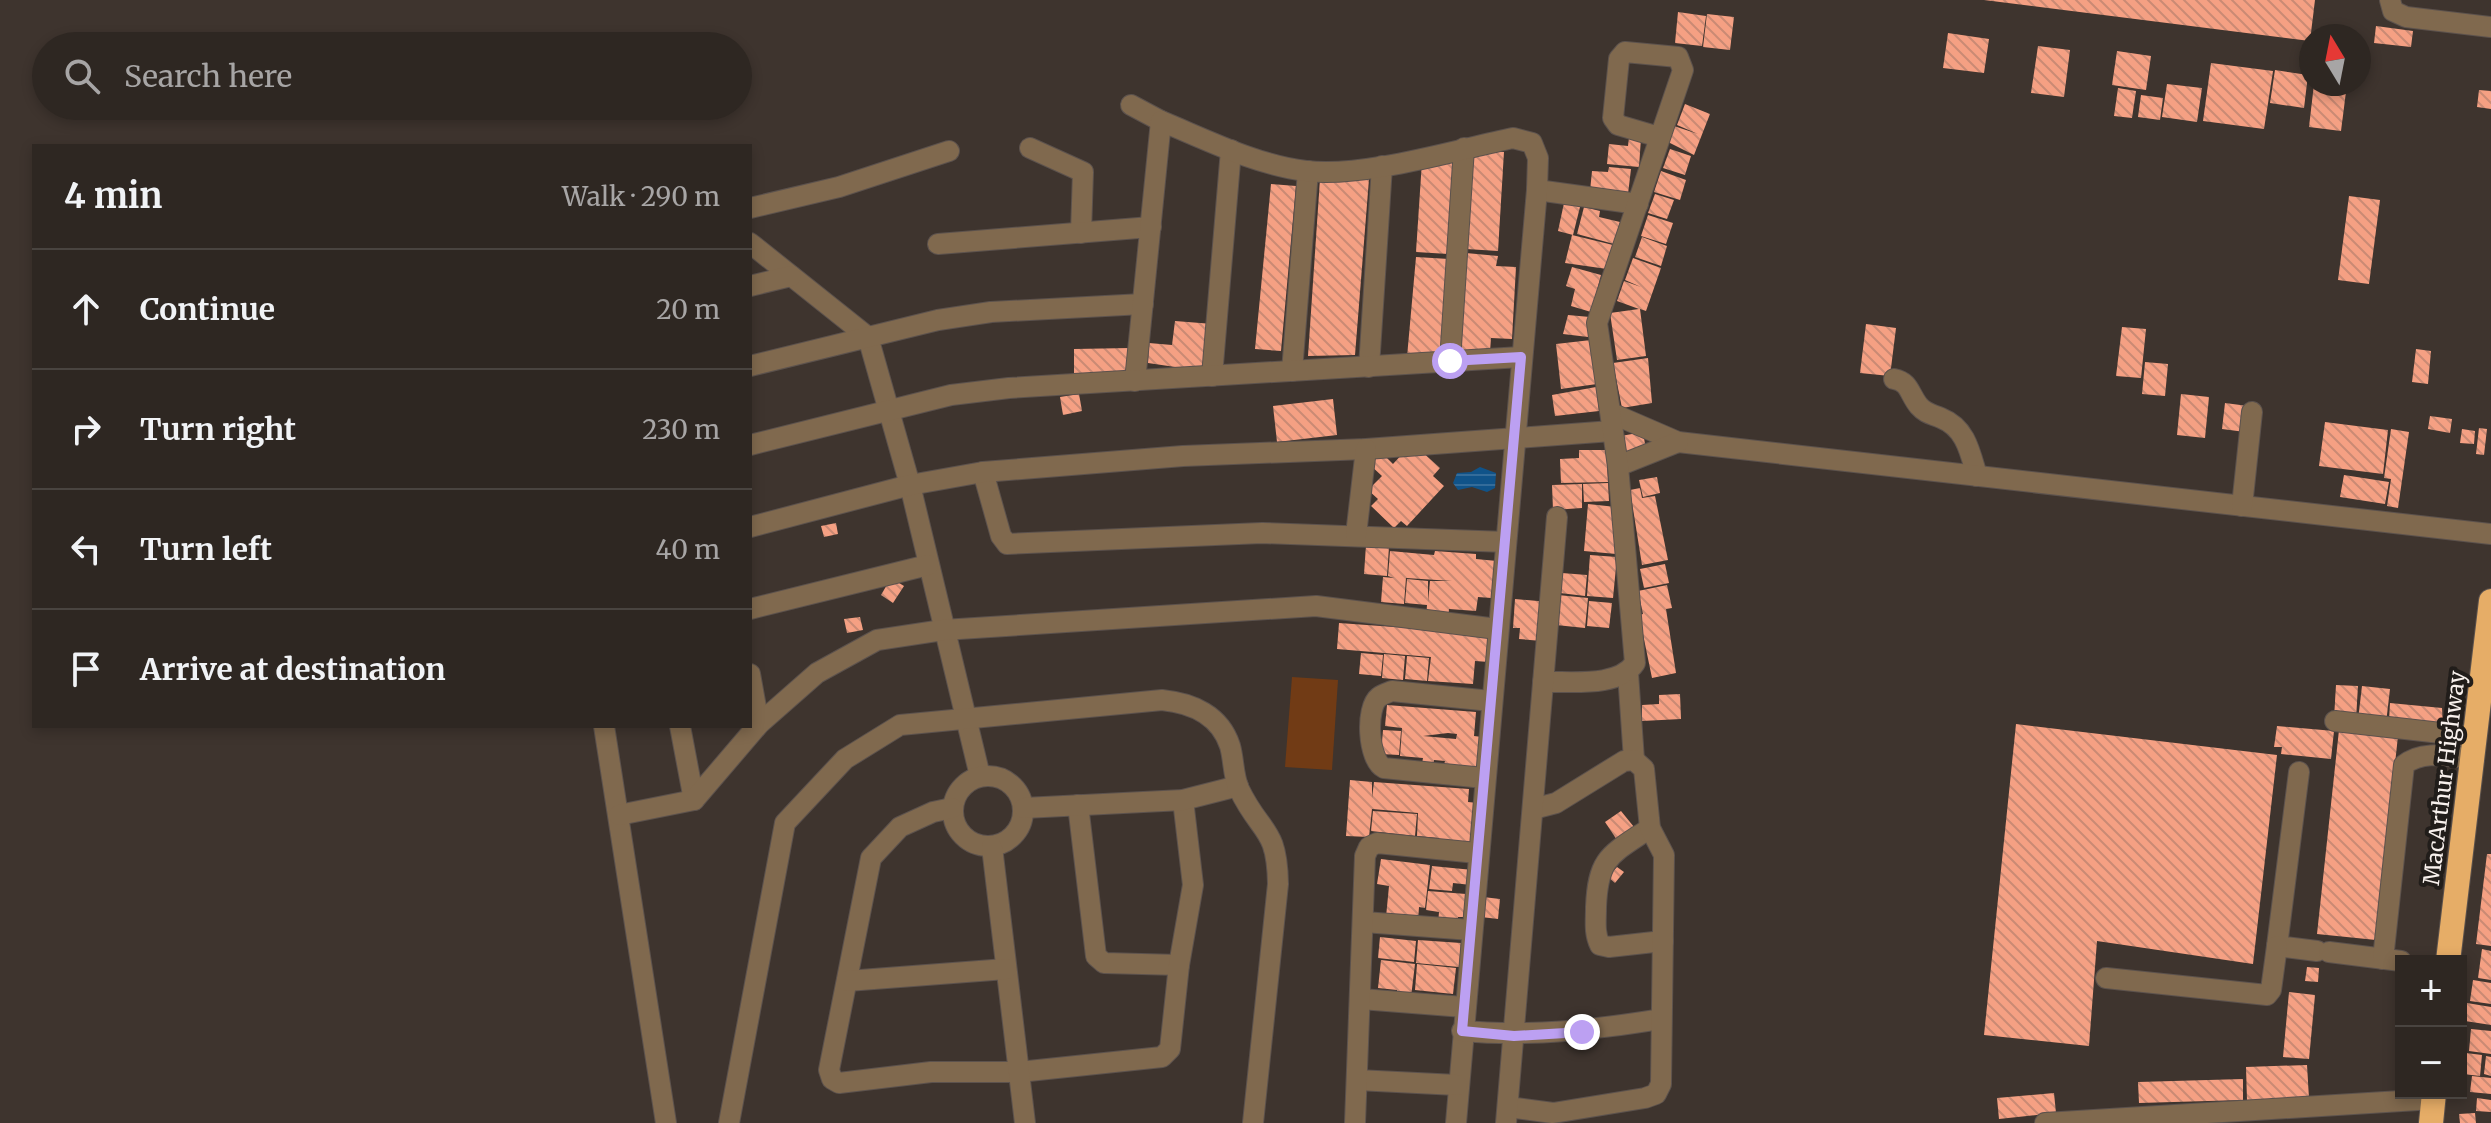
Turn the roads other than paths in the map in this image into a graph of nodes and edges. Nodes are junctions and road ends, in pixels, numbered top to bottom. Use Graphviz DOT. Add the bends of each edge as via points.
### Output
graph roads {
  1 [pos="2390,0"];
  2 [pos="2491,27"];
  3 [pos="1131,105"];
  4 [pos="1161,121"];
  5 [pos="1659,137"];
  6 [pos="1030,148"];
  7 [pos="1464,148"];
  8 [pos="1231,150"];
  9 [pos="949,151"];
  10 [pos="1382,166"];
  11 [pos="1308,171"];
  12 [pos="1537,190"];
  13 [pos="1638,204"];
  14 [pos="752,208"];
  15 [pos="1151,227"];
  16 [pos="1081,233"];
  17 [pos="938,244"];
  18 [pos="752,245"];
  19 [pos="791,276"];
  20 [pos="752,286"];
  21 [pos="1143,304"];
  22 [pos="868,337"];
  23 [pos="1521,357"];
  24 [pos="1450,361"];
  25 [pos="752,366"];
  26 [pos="1369,367"];
  27 [pos="1292,371"];
  28 [pos="1212,376"];
  29 [pos="1894,379"];
  30 [pos="1135,381"];
  31 [pos="890,410"];
  32 [pos="2252,412"];
  33 [pos="1612,422"];
  34 [pos="1514,437"];
  35 [pos="1678,442"];
  36 [pos="752,444"];
  37 [pos="1366,449"];
  38 [pos="1618,466"];
  39 [pos="983,472"];
  40 [pos="1977,476"];
  41 [pos="910,485"];
  42 [pos="2242,506"];
  43 [pos="1557,517"];
  44 [pos="752,526"];
  45 [pos="2491,534"];
  46 [pos="1356,535"];
  47 [pos="1506,542"];
  48 [pos="928,565"];
  49 [pos="2491,601"];
  50 [pos="752,609"];
  51 [pos="1497,629"];
  52 [pos="943,630"];
  53 [pos="1628,673"];
  54 [pos="1543,682"];
  55 [pos="752,685"];
  56 [pos="1491,701"];
  57 [pos="965,716"];
  58 [pos="2335,721"];
  59 [pos="759,724"];
  60 [pos="604,728"];
  61 [pos="680,728"];
  62 [pos="2475,748"];
  63 [pos="1634,760"];
  64 [pos="2299,772"];
  65 [pos="980,776"];
  66 [pos="1484,778"];
  67 [pos="1238,786"];
  68 [pos="694,800"];
  69 [pos="1183,800"];
  70 [pos="1078,805"];
  71 [pos="952,808"];
  72 [pos="1024,808"];
  73 [pos="1533,809"];
  74 [pos="619,815"];
  75 [pos="1650,828"];
  76 [pos="992,847"];
  77 [pos="1477,853"];
  78 [pos="1364,922"];
  79 [pos="1471,930"];
  80 [pos="1663,941"];
  81 [pos="2277,946"];
  82 [pos="2449,955"];
  83 [pos="2392,960"];
  84 [pos="1179,965"];
  85 [pos="1006,969"];
  86 [pos="2106,978"];
  87 [pos="847,981"];
  88 [pos="1361,999"];
  89 [pos="1464,1007"];
  90 [pos="1661,1019"];
  91 [pos="1462,1031"];
  92 [pos="1514,1036"];
  93 [pos="1019,1072"];
  94 [pos="1357,1080"];
  95 [pos="1457,1085"];
  96 [pos="2433,1105"];
  97 [pos="1507,1115"];
  98 [pos="666,1123"];
  99 [pos="729,1123"];
  100 [pos="1025,1123"];
  101 [pos="1253,1123"];
  102 [pos="1355,1123"];
  103 [pos="1456,1123"];
  104 [pos="2045,1123"];
  1 -- 2 [label="street" via="2393,11 2406,17"];
  3 -- 4 [label="street"];
  4 -- 8 [label="street"];
  4 -- 15 [label="street"];
  5 -- 5 [label="street" via="1682,63 1678,57 1625,52 1619,59 1613,118 1618,125"];
  5 -- 13 [label="street"];
  6 -- 16 [label="street" via="1083,172"];
  7 -- 10 [label="street"];
  7 -- 12 [label="street" via="1513,138 1532,143 1538,158"];
  7 -- 24 [label="street"];
  8 -- 11 [label="street"];
  8 -- 28 [label="street"];
  9 -- 14 [label="street" via="839,187"];
  10 -- 11 [label="street"];
  10 -- 26 [label="street"];
  11 -- 27 [label="street"];
  12 -- 13 [label="street"];
  12 -- 23 [label="street"];
  13 -- 33 [label="street" via="1597,323"];
  15 -- 16 [label="street"];
  15 -- 21 [label="street"];
  16 -- 17 [label="street"];
  18 -- 19 [label="street"];
  19 -- 20 [label="street"];
  19 -- 22 [label="street"];
  21 -- 22 [label="street" via="991,312"];
  21 -- 30 [label="street"];
  22 -- 25 [label="street"];
  22 -- 31 [label="street"];
  23 -- 24 [label="street"];
  23 -- 34 [label="street"];
  24 -- 26 [label="street"];
  26 -- 27 [label="street"];
  27 -- 28 [label="street"];
  28 -- 30 [label="street"];
  29 -- 40 [label="street" via="1909,387 1929,415 1959,429"];
  30 -- 31 [label="street" via="951,395"];
  31 -- 36 [label="street"];
  31 -- 41 [label="street"];
  32 -- 42 [label="street"];
  33 -- 34 [label="street"];
  33 -- 35 [label="street"];
  33 -- 38 [label="street"];
  34 -- 37 [label="street"];
  34 -- 47 [label="street"];
  35 -- 38 [label="street"];
  35 -- 40 [label="street"];
  37 -- 39 [label="street"];
  37 -- 46 [label="street"];
  38 -- 53 [label="street" via="1635,663"];
  39 -- 41 [label="street"];
  39 -- 46 [label="street" via="1007,544 1262,533"];
  40 -- 42 [label="street"];
  41 -- 44 [label="street"];
  41 -- 48 [label="street"];
  42 -- 45 [label="street"];
  43 -- 54 [label="street"];
  46 -- 47 [label="street"];
  47 -- 51 [label="street"];
  48 -- 50 [label="street"];
  48 -- 52 [label="street"];
  49 -- 62 [label="highway, MacArthur Highway"];
  51 -- 52 [label="street" via="1316,606"];
  51 -- 56 [label="street"];
  52 -- 57 [label="street"];
  52 -- 59 [label="street" via="877,640 817,673"];
  53 -- 54 [label="street"];
  53 -- 63 [label="street"];
  54 -- 73 [label="street"];
  55 -- 59 [label="street"];
  56 -- 66 [label="street"];
  56 -- 66 [label="street" via="1392,691 1378,697 1371,710 1375,764"];
  57 -- 65 [label="street"];
  57 -- 67 [label="street" via="1186,702 1206,712 1229,743"];
  57 -- 99 [label="street" via="900,725 845,759 785,823"];
  58 -- 62 [label="street"];
  59 -- 68 [label="street"];
  60 -- 74 [label="street"];
  61 -- 68 [label="street"];
  62 -- 82 [label="highway, MacArthur Highway"];
  62 -- 83 [label="street" via="2414,756 2404,765"];
  63 -- 73 [label="street" via="1556,803"];
  63 -- 75 [label="street" via="1644,769"];
  64 -- 81 [label="street"];
  65 -- 71 [label="street" via="961,787"];
  65 -- 72 [label="street" via="1000,777 1017,789"];
  66 -- 77 [label="street"];
  67 -- 69 [label="street"];
  67 -- 101 [label="street" via="1277,850"];
  68 -- 74 [label="street"];
  69 -- 70 [label="street"];
  69 -- 84 [label="street" via="1193,885"];
  70 -- 72 [label="street"];
  70 -- 84 [label="street" via="1096,956 1104,963"];
  71 -- 76 [label="street" via="963,837"];
  71 -- 87 [label="street" via="900,827 871,858"];
  72 -- 76 [label="street" via="1021,826 1009,840"];
  73 -- 92 [label="street"];
  74 -- 98 [label="street"];
  75 -- 80 [label="street" via="1664,855"];
  75 -- 80 [label="street" via="1607,860 1597,876 1596,936 1600,945 1609,947"];
  76 -- 85 [label="street"];
  77 -- 78 [label="street" via="1377,843 1369,847"];
  77 -- 79 [label="street"];
  78 -- 79 [label="street"];
  78 -- 88 [label="street"];
  79 -- 89 [label="street"];
  80 -- 90 [label="street"];
  81 -- 83 [label="street"];
  81 -- 86 [label="street" via="2267,995"];
  84 -- 93 [label="street" via="1170,1049 1162,1057"];
  85 -- 87 [label="street"];
  85 -- 93 [label="street"];
  87 -- 93 [label="street" via="829,1070 839,1083 931,1072"];
  88 -- 89 [label="street"];
  88 -- 94 [label="street"];
  89 -- 91 [label="street"];
  90 -- 92 [label="street"];
  90 -- 97 [label="street" via="1661,1084 1656,1094 1553,1113"];
  91 -- 92 [label="street"];
  91 -- 95 [label="street"];
  92 -- 97 [label="street"];
  93 -- 100 [label="street"];
  94 -- 95 [label="street"];
  94 -- 102 [label="street"];
  95 -- 103 [label="street"];
  96 -- 104 [label="street"];
}
